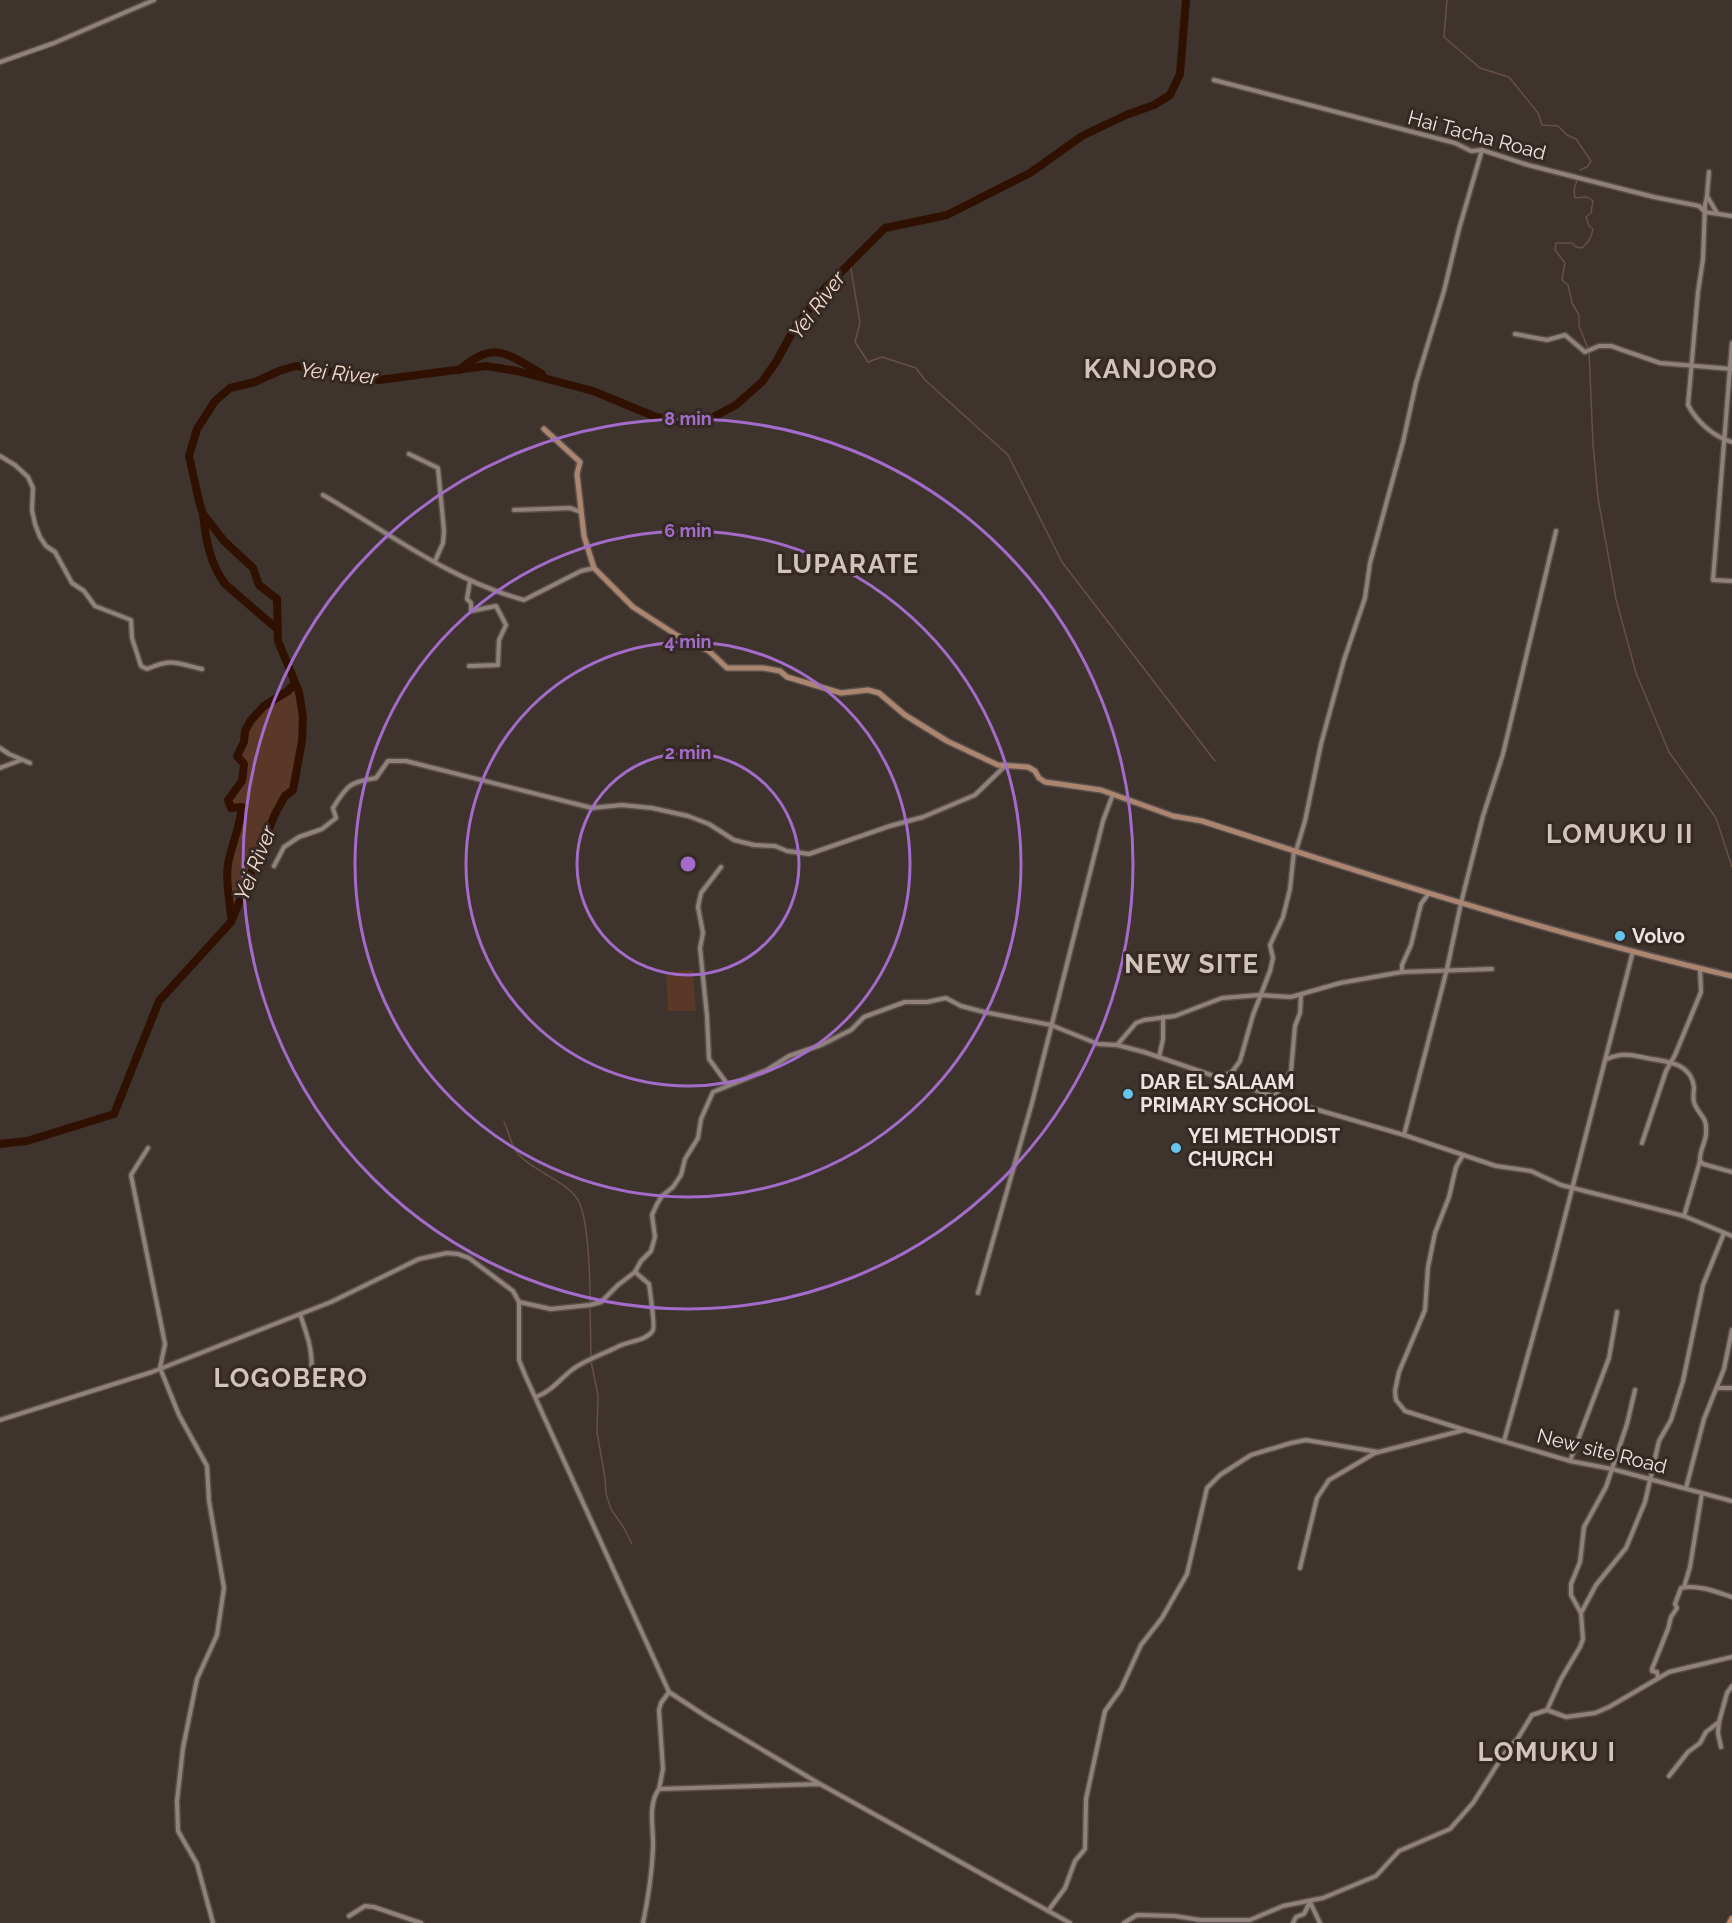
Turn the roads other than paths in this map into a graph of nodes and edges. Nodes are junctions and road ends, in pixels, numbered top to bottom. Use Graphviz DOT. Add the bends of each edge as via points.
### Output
graph roads {
  1 [pos="154,0"];
  2 [pos="0,62"];
  3 [pos="1214,80"];
  4 [pos="1482,150"];
  5 [pos="1709,172"];
  6 [pos="1707,196"];
  7 [pos="1705,212"];
  8 [pos="1717,214"];
  9 [pos="1732,216"];
  10 [pos="1515,334"];
  11 [pos="1732,343"];
  12 [pos="1692,366"];
  13 [pos="1731,369"];
  14 [pos="544,429"];
  15 [pos="1724,440"];
  16 [pos="1732,442"];
  17 [pos="409,454"];
  18 [pos="0,456"];
  19 [pos="323,495"];
  20 [pos="514,510"];
  21 [pos="582,513"];
  22 [pos="1556,531"];
  23 [pos="435,561"];
  24 [pos="594,568"];
  25 [pos="470,581"];
  26 [pos="1732,581"];
  27 [pos="469,666"];
  28 [pos="202,669"];
  29 [pos="0,748"];
  30 [pos="22,759"];
  31 [pos="30,763"];
  32 [pos="1005,766"];
  33 [pos="0,768"];
  34 [pos="1113,794"];
  35 [pos="1295,851"];
  36 [pos="274,866"];
  37 [pos="720,867"];
  38 [pos="1429,893"];
  39 [pos="1461,903"];
  40 [pos="1633,951"];
  41 [pos="1447,969"];
  42 [pos="1492,969"];
  43 [pos="1700,969"];
  44 [pos="1402,972"];
  45 [pos="1732,976"];
  46 [pos="1260,995"];
  47 [pos="1301,995"];
  48 [pos="1163,1017"];
  49 [pos="1051,1025"];
  50 [pos="1117,1045"];
  51 [pos="1159,1057"];
  52 [pos="1606,1060"];
  53 [pos="1671,1063"];
  54 [pos="1220,1077"];
  55 [pos="728,1085"];
  56 [pos="1274,1097"];
  57 [pos="1404,1135"];
  58 [pos="1642,1143"];
  59 [pos="148,1148"];
  60 [pos="1462,1155"];
  61 [pos="1700,1161"];
  62 [pos="1732,1172"];
  63 [pos="1573,1187"];
  64 [pos="1684,1216"];
  65 [pos="1724,1233"];
  66 [pos="1732,1236"];
  67 [pos="635,1272"];
  68 [pos="978,1293"];
  69 [pos="519,1302"];
  70 [pos="1617,1312"];
  71 [pos="300,1314"];
  72 [pos="1732,1330"];
  73 [pos="160,1368"];
  74 [pos="310,1376"];
  75 [pos="1717,1388"];
  76 [pos="1732,1389"];
  77 [pos="1635,1390"];
  78 [pos="536,1397"];
  79 [pos="0,1420"];
  80 [pos="1465,1430"];
  81 [pos="1504,1441"];
  82 [pos="1378,1452"];
  83 [pos="1570,1461"];
  84 [pos="1612,1469"];
  85 [pos="1652,1479"];
  86 [pos="1686,1488"];
  87 [pos="1702,1493"];
  88 [pos="1732,1501"];
  89 [pos="1300,1568"];
  90 [pos="1684,1587"];
  91 [pos="1732,1597"];
  92 [pos="1581,1613"];
  93 [pos="1732,1657"];
  94 [pos="1658,1678"];
  95 [pos="1732,1686"];
  96 [pos="669,1692"];
  97 [pos="1547,1710"];
  98 [pos="1719,1722"];
  99 [pos="1721,1747"];
  100 [pos="1669,1776"];
  101 [pos="820,1784"];
  102 [pos="659,1789"];
  103 [pos="1310,1902"];
  104 [pos="1048,1911"];
  105 [pos="349,1916"];
  106 [pos="213,1923"];
  107 [pos="421,1923"];
  108 [pos="643,1923"];
  109 [pos="1070,1923"];
  110 [pos="1124,1923"];
  111 [pos="1293,1923"];
  112 [pos="1320,1923"];
  1 -- 2 [label="street"];
  3 -- 4 [label="street, Hai Tacha Road" via="1455,143 1471,151"];
  4 -- 7 [label="street, Hai Tacha Road" via="1528,165 1699,206"];
  4 -- 35 [label="street" via="1416,383 1370,563 1365,598 1344,660"];
  5 -- 6 [label="street"];
  6 -- 7 [label="street"];
  6 -- 8 [label="street"];
  7 -- 8 [label="street, Hai Tacha Road"];
  7 -- 12 [label="street"];
  8 -- 9 [label="street, Hai Tacha Road"];
  10 -- 12 [label="street" via="1547,340 1565,335 1585,352 1611,346 1646,359"];
  11 -- 13 [label="street"];
  12 -- 13 [label="street"];
  12 -- 15 [label="street" via="1688,405 1698,420"];
  13 -- 15 [label="street"];
  14 -- 21 [label="street" via="580,462 577,474"];
  15 -- 16 [label="street"];
  15 -- 26 [label="street" via="1713,580"];
  17 -- 23 [label="street" via="438,468 444,531"];
  18 -- 28 [label="street" via="28,477 40,537 55,552 72,583 95,606 131,620 141,666 147,669 174,661"];
  19 -- 23 [label="street"];
  20 -- 21 [label="street" via="570,508"];
  21 -- 24 [label="street"];
  22 -- 39 [label="street" via="1503,754"];
  23 -- 25 [label="street"];
  24 -- 25 [label="street" via="524,600"];
  24 -- 32 [label="street" via="633,607 710,651 727,668 780,671 841,693 879,693 947,741"];
  25 -- 27 [label="street" via="467,599 471,611 496,606 506,625 499,640 498,665"];
  29 -- 30 [label="street"];
  30 -- 31 [label="street"];
  30 -- 33 [label="street"];
  32 -- 34 [label="street" via="1028,767 1045,782"];
  32 -- 36 [label="street" via="975,795 923,817 809,854 734,840 688,816 635,806 592,808 406,761 388,761 376,778 355,782 340,795 333,808 336,818 284,847"];
  34 -- 35 [label="street" via="1173,816 1202,821"];
  34 -- 49 [label="street"];
  35 -- 38 [label="street"];
  35 -- 46 [label="street" via="1283,917 1270,945 1273,962"];
  37 -- 55 [label="street" via="701,893 700,948 709,1059"];
  38 -- 39 [label="street"];
  38 -- 44 [label="street" via="1421,904"];
  39 -- 40 [label="street"];
  39 -- 41 [label="street"];
  40 -- 43 [label="street"];
  40 -- 52 [label="street"];
  41 -- 42 [label="street"];
  41 -- 44 [label="street"];
  41 -- 57 [label="street"];
  43 -- 45 [label="street"];
  43 -- 53 [label="street" via="1701,992"];
  44 -- 47 [label="street" via="1340,983"];
  46 -- 47 [label="street"];
  46 -- 48 [label="street" via="1222,998"];
  46 -- 54 [label="street" via="1240,1061 1232,1072"];
  47 -- 56 [label="street" via="1291,1071"];
  48 -- 50 [label="street" via="1136,1023"];
  48 -- 51 [label="street"];
  49 -- 50 [label="street" via="1098,1044"];
  49 -- 55 [label="street" via="984,1012 946,998 905,1002 864,1017 851,1030 821,1045"];
  49 -- 68 [label="street"];
  50 -- 51 [label="street"];
  51 -- 54 [label="street"];
  52 -- 53 [label="street" via="1622,1054"];
  52 -- 63 [label="street"];
  53 -- 58 [label="street"];
  53 -- 61 [label="street" via="1688,1072 1694,1103 1705,1118"];
  54 -- 56 [label="street"];
  55 -- 67 [label="street" via="713,1092 681,1175 657,1204 652,1215 655,1237 651,1251"];
  56 -- 57 [label="street"];
  57 -- 60 [label="street"];
  59 -- 73 [label="street" via="131,1175 165,1344"];
  60 -- 63 [label="street" via="1496,1166 1531,1171"];
  60 -- 80 [label="street, New site Road" via="1435,1233 1425,1310 1395,1391 1396,1400 1405,1411"];
  61 -- 62 [label="street"];
  61 -- 64 [label="street"];
  63 -- 64 [label="street"];
  63 -- 81 [label="street"];
  64 -- 65 [label="street"];
  65 -- 66 [label="street"];
  65 -- 85 [label="street" via="1703,1285 1683,1381 1671,1420 1659,1440"];
  67 -- 69 [label="street" via="601,1302 590,1305 551,1309"];
  67 -- 78 [label="street" via="649,1284 652,1331 587,1361"];
  69 -- 71 [label="street" via="513,1291 475,1262 447,1253 419,1259"];
  69 -- 78 [label="street" via="519,1360"];
  70 -- 83 [label="street" via="1609,1358"];
  71 -- 73 [label="street"];
  71 -- 74 [label="street" via="311,1351"];
  72 -- 75 [label="street"];
  73 -- 79 [label="street"];
  73 -- 106 [label="street" via="179,1415 207,1466 224,1588 217,1635 197,1679 177,1801 178,1831 197,1864"];
  75 -- 76 [label="street"];
  75 -- 86 [label="street" via="1704,1419"];
  77 -- 84 [label="street"];
  78 -- 96 [label="street"];
  80 -- 81 [label="street, New site Road"];
  80 -- 82 [label="street"];
  81 -- 83 [label="street, New site Road"];
  82 -- 89 [label="street" via="1329,1480 1317,1498"];
  82 -- 104 [label="street" via="1306,1440 1291,1443 1251,1455 1207,1488 1187,1574 1141,1645 1121,1689 1105,1711 1086,1800 1085,1849"];
  83 -- 84 [label="street, New site Road"];
  84 -- 85 [label="street, New site Road"];
  84 -- 92 [label="street" via="1584,1527 1581,1557 1571,1584 1571,1595"];
  85 -- 86 [label="street, New site Road"];
  85 -- 92 [label="street" via="1626,1548 1596,1585"];
  86 -- 87 [label="street, New site Road"];
  87 -- 88 [label="street, New site Road"];
  87 -- 90 [label="street"];
  90 -- 91 [label="street"];
  90 -- 94 [label="street" via="1652,1669"];
  92 -- 97 [label="street" via="1580,1647"];
  93 -- 94 [label="street" via="1682,1668"];
  94 -- 97 [label="street" via="1595,1713 1566,1717"];
  95 -- 98 [label="street"];
  96 -- 101 [label="street"];
  96 -- 102 [label="street" via="659,1706 663,1769"];
  97 -- 103 [label="street" via="1529,1719 1473,1803 1450,1829 1399,1851 1376,1876"];
  98 -- 99 [label="street"];
  98 -- 100 [label="street"];
  101 -- 102 [label="street"];
  101 -- 104 [label="street"];
  102 -- 108 [label="street" via="651,1820 653,1846"];
  103 -- 110 [label="street" via="1283,1906 1250,1920 1137,1915"];
  103 -- 111 [label="street"];
  103 -- 112 [label="street"];
  104 -- 109 [label="street"];
  105 -- 107 [label="street" via="365,1906"];
}
